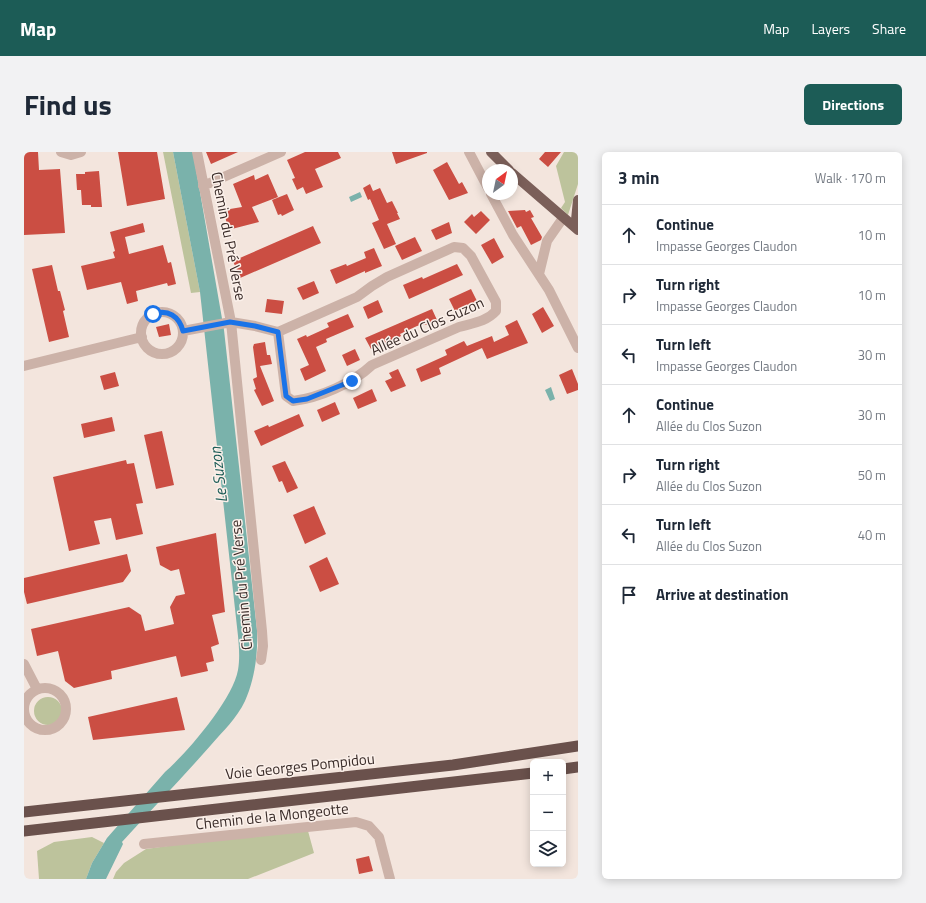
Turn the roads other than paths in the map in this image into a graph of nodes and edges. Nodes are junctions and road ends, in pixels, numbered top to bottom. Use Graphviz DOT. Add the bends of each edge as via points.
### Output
graph roads {
  1 [pos="61,152"];
  2 [pos="81,152"];
  3 [pos="197,152"];
  4 [pos="281,152"];
  5 [pos="469,152"];
  6 [pos="491,152"];
  7 [pos="503,164"];
  8 [pos="482,177"];
  9 [pos="518,178"];
  10 [pos="203,186"];
  11 [pos="494,200"];
  12 [pos="578,200"];
  13 [pos="564,218"];
  14 [pos="578,224"];
  15 [pos="578,230"];
  16 [pos="539,274"];
  17 [pos="230,322"];
  18 [pos="183,331"];
  19 [pos="278,332"];
  20 [pos="142,337"];
  21 [pos="578,348"];
  22 [pos="24,366"];
  23 [pos="261,660"];
  24 [pos="24,664"];
  25 [pos="37,689"];
  26 [pos="578,746"];
  27 [pos="578,767"];
  28 [pos="566,769"];
  29 [pos="530,773"];
  30 [pos="24,812"];
  31 [pos="24,830"];
  32 [pos="144,844"];
  33 [pos="390,879"];
  1 -- 2 [label="street" via="71,155"];
  3 -- 10 [label="street, Chemin du Pré Verse"];
  4 -- 10 [label="street"];
  5 -- 8 [label="street"];
  6 -- 7 [label="main road"];
  9 -- 13 [label="main road"];
  10 -- 17 [label="street, Chemin du Pré Verse"];
  11 -- 16 [label="street" via="513,235"];
  12 -- 14 [label="main road"];
  13 -- 15 [label="main road"];
  13 -- 16 [label="street" via="547,241"];
  16 -- 21 [label="street"];
  17 -- 18 [label="street"];
  17 -- 19 [label="street"];
  17 -- 23 [label="street, Chemin du Pré Verse" via="262,631"];
  18 -- 20 [label="street" via="180,344 169,352 155,352 144,343"];
  18 -- 20 [label="street" via="178,319 166,312 159,312 147,318"];
  19 -- 19 [label="street, Allée du Clos Suzon" via="286,396 293,401 307,399 352,381 372,365 459,327 491,317 496,311 496,302 471,256 463,248 454,247 387,277 357,297"];
  20 -- 22 [label="street"];
  24 -- 25 [label="street"];
  25 -- 25 [label="street" via="27,699 25,713 32,725 38,728 52,728 58,725 66,714 65,701 56,690"];
  26 -- 30 [label="highway, Voie Georges Pompidou" via="453,764"];
  27 -- 28 [label="highway"];
  29 -- 31 [label="highway"];
  32 -- 33 [label="street, Chemin de la Mongeotte" via="356,822 369,826 379,837"];
}
